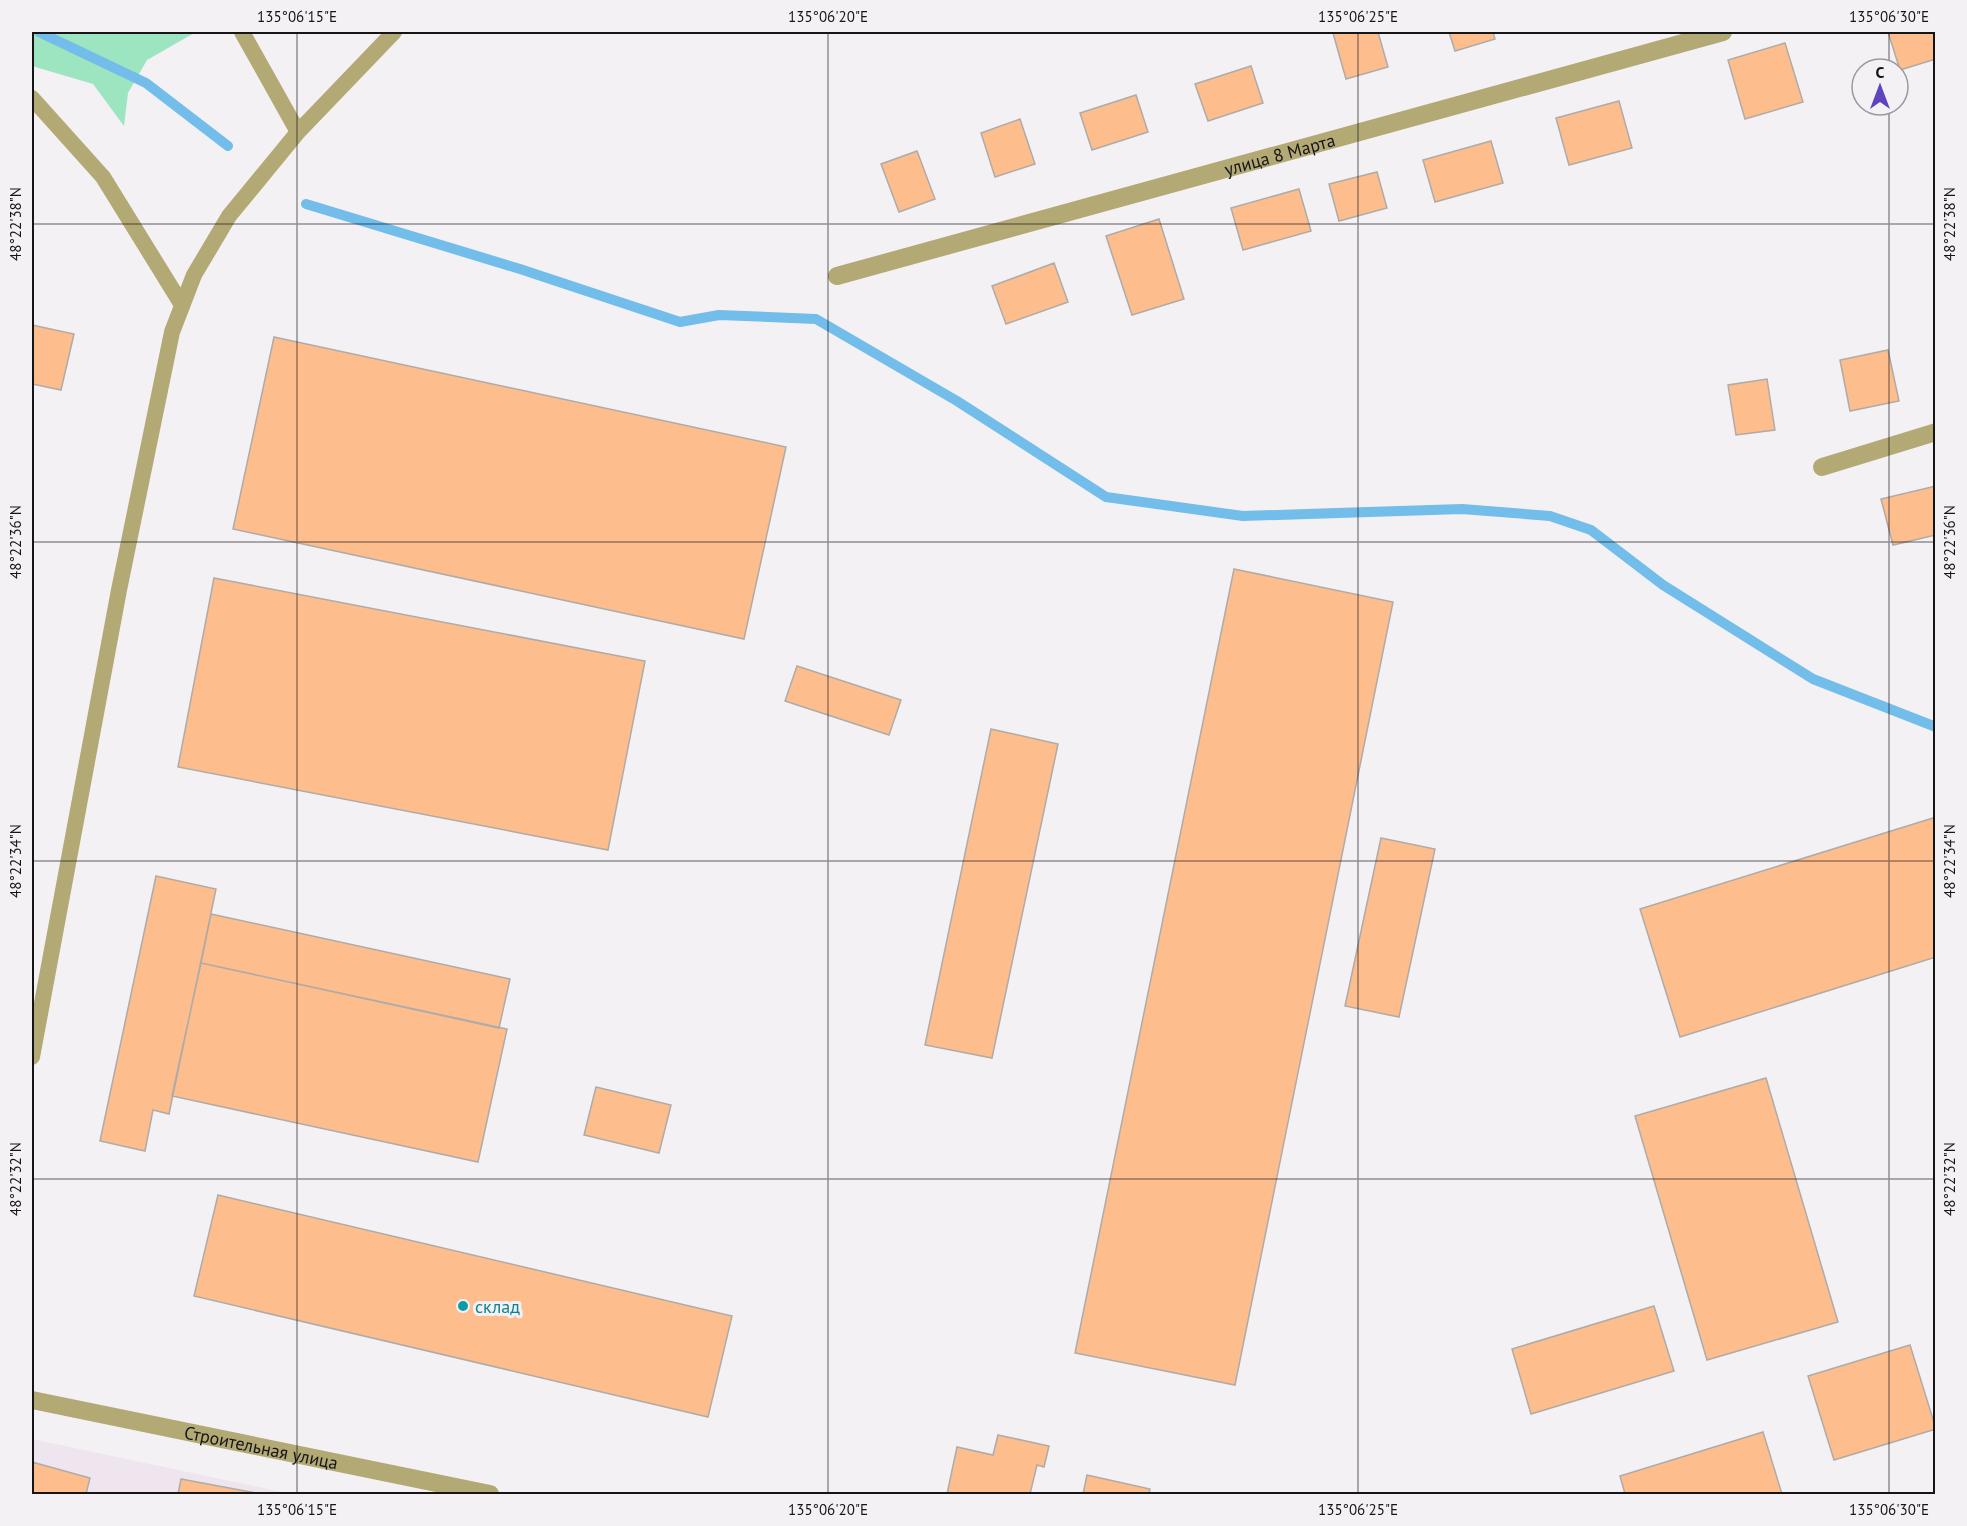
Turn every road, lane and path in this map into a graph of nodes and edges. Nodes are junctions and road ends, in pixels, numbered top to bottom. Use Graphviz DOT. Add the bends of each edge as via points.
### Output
graph roads {
  1 [pos="242,32"];
  2 [pos="394,32"];
  3 [pos="1723,32"];
  4 [pos="32,98"];
  5 [pos="298,132"];
  6 [pos="837,276"];
  7 [pos="183,305"];
  8 [pos="1935,432"];
  9 [pos="1822,467"];
  10 [pos="32,1057"];
  11 [pos="32,1401"];
  12 [pos="490,1494"];
  1 -- 5 [label="lane"];
  2 -- 5 [label="lane"];
  3 -- 6 [label="street, улица 8 Марта"];
  4 -- 7 [label="lane" via="103,177"];
  5 -- 7 [label="lane" via="230,216 194,275"];
  7 -- 10 [label="lane" via="172,332 124,568"];
  8 -- 9 [label="street"];
  11 -- 12 [label="street, Строительная улица"];
}
